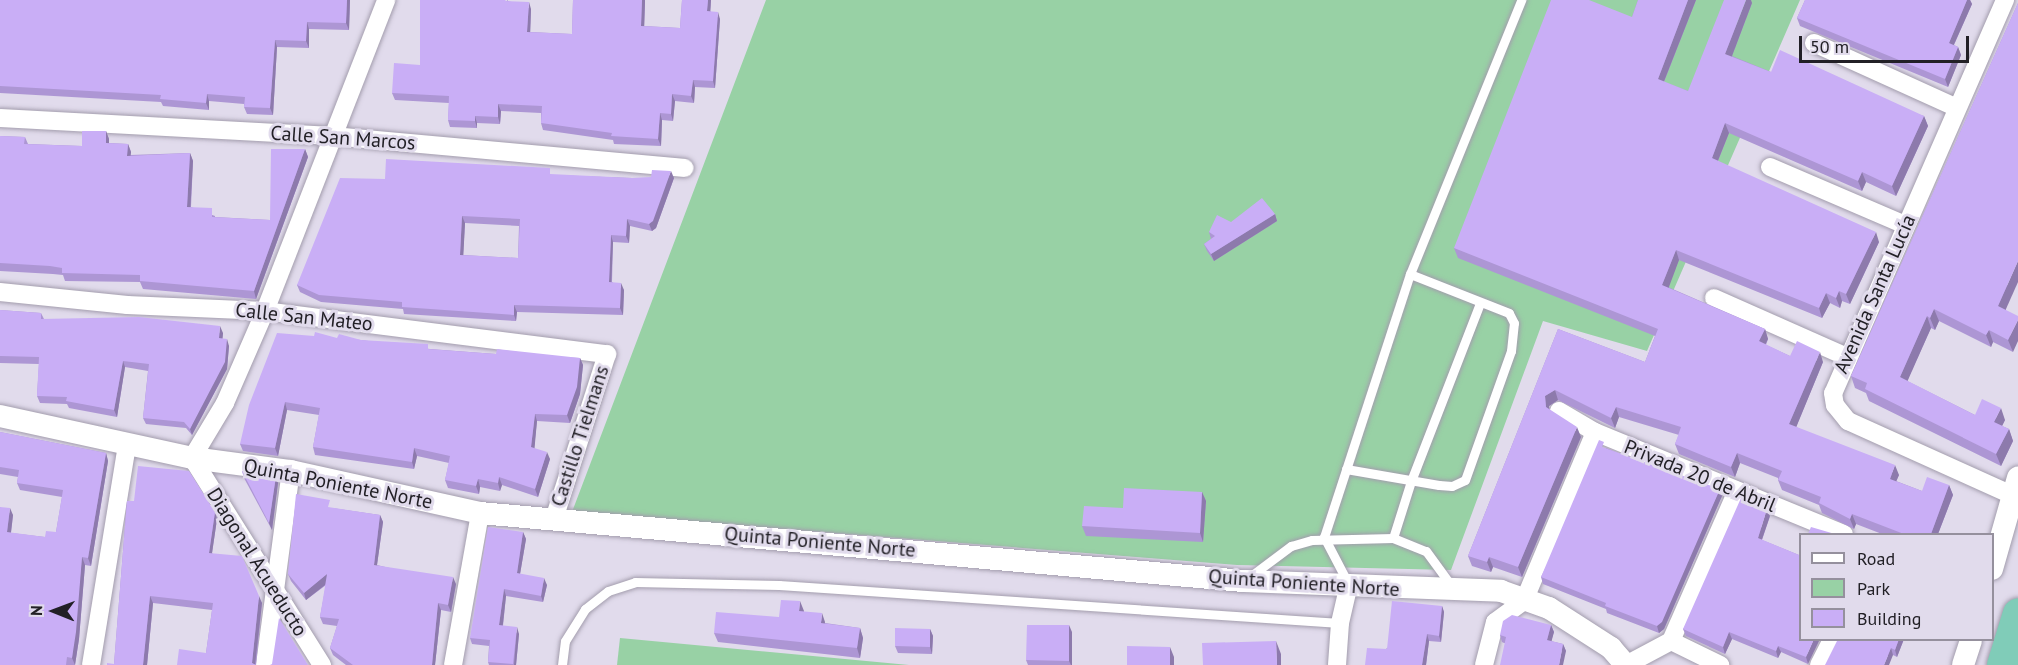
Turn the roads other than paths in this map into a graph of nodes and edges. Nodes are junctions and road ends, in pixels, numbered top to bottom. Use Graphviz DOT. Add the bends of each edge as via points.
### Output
graph roads {
  1 [pos="386,0"];
  2 [pos="1521,0"];
  3 [pos="2005,0"];
  4 [pos="1814,43"];
  5 [pos="1956,108"];
  6 [pos="0,118"];
  7 [pos="333,136"];
  8 [pos="1770,167"];
  9 [pos="685,168"];
  10 [pos="1905,225"];
  11 [pos="1410,274"];
  12 [pos="0,292"];
  13 [pos="1714,298"];
  14 [pos="1480,303"];
  15 [pos="265,311"];
  16 [pos="607,354"];
  17 [pos="1847,357"];
  18 [pos="1558,411"];
  19 [pos="0,416"];
  20 [pos="1595,432"];
  21 [pos="127,444"];
  22 [pos="192,458"];
  23 [pos="1346,469"];
  24 [pos="291,471"];
  25 [pos="1411,481"];
  26 [pos="2015,487"];
  27 [pos="1737,491"];
  28 [pos="480,513"];
  29 [pos="554,519"];
  30 [pos="1842,533"];
  31 [pos="1324,537"];
  32 [pos="1393,538"];
  33 [pos="1994,562"];
  34 [pos="1244,581"];
  35 [pos="1349,585"];
  36 [pos="1454,590"];
  37 [pos="275,591"];
  38 [pos="1524,601"];
  39 [pos="2018,613"];
  40 [pos="1340,623"];
  41 [pos="1671,641"];
  42 [pos="1831,641"];
  43 [pos="1970,641"];
  44 [pos="91,665"];
  45 [pos="265,665"];
  46 [pos="322,665"];
  47 [pos="453,665"];
  48 [pos="562,665"];
  49 [pos="1337,665"];
  50 [pos="1484,665"];
  51 [pos="1626,665"];
  52 [pos="1720,665"];
  53 [pos="1819,665"];
  54 [pos="1963,665"];
  55 [pos="2002,665"];
  1 -- 7 [label="street"];
  2 -- 11 [label="lane"];
  3 -- 5 [label="street, Avenida Santa Lucía"];
  4 -- 5 [label="street"];
  5 -- 10 [label="street, Avenida Santa Lucía"];
  6 -- 7 [label="street, Calle San Marcos"];
  7 -- 9 [label="street, Calle San Marcos"];
  7 -- 15 [label="street"];
  8 -- 10 [label="street"];
  10 -- 17 [label="street, Avenida Santa Lucía"];
  11 -- 14 [label="lane"];
  11 -- 23 [label="lane"];
  12 -- 15 [label="street, Calle San Mateo"];
  13 -- 17 [label="street"];
  14 -- 25 [label="lane"];
  14 -- 25 [label="lane" via="1509,314 1514,323 1511,351 1465,480 1452,486"];
  15 -- 16 [label="street, Calle San Mateo"];
  15 -- 22 [label="street" via="225,403"];
  16 -- 29 [label="street, Castillo Tielmans"];
  17 -- 26 [label="street, Avenida Santa Lucía" via="1833,393 1843,418"];
  18 -- 20 [label="street, Privada 20 de Abril"];
  19 -- 21 [label="street, Quinta Poniente Norte"];
  20 -- 27 [label="street, Privada 20 de Abril"];
  20 -- 38 [label="street"];
  21 -- 22 [label="street, Quinta Poniente Norte"];
  21 -- 44 [label="street"];
  22 -- 24 [label="street, Quinta Poniente Norte"];
  22 -- 37 [label="street, Diagonal Acueducto"];
  23 -- 25 [label="lane"];
  23 -- 31 [label="lane"];
  24 -- 28 [label="street, Quinta Poniente Norte"];
  24 -- 37 [label="street"];
  25 -- 32 [label="lane"];
  26 -- 33 [label="street"];
  27 -- 30 [label="street, Privada 20 de Abril"];
  27 -- 41 [label="street"];
  28 -- 29 [label="street, Quinta Poniente Norte"];
  28 -- 47 [label="street"];
  29 -- 34 [label="street, Quinta Poniente Norte"];
  31 -- 32 [label="lane"];
  31 -- 34 [label="lane" via="1291,546"];
  31 -- 35 [label="lane"];
  32 -- 36 [label="lane" via="1426,551"];
  34 -- 35 [label="street, Quinta Poniente Norte"];
  35 -- 36 [label="street, Quinta Poniente Norte"];
  35 -- 40 [label="street"];
  36 -- 38 [label="street, Quinta Poniente Norte" via="1501,591"];
  37 -- 45 [label="street"];
  37 -- 46 [label="street, Diagonal Acueducto"];
  38 -- 50 [label="street" via="1495,622"];
  38 -- 51 [label="street, Quinta Poniente Norte" via="1549,608 1611,648"];
  39 -- 55 [label="highway"];
  40 -- 48 [label="lane" via="779,585 635,582 608,591 585,609 565,641"];
  40 -- 49 [label="street"];
  41 -- 51 [label="street"];
  41 -- 52 [label="street"];
  42 -- 53 [label="street"];
  43 -- 54 [label="street"];
}
